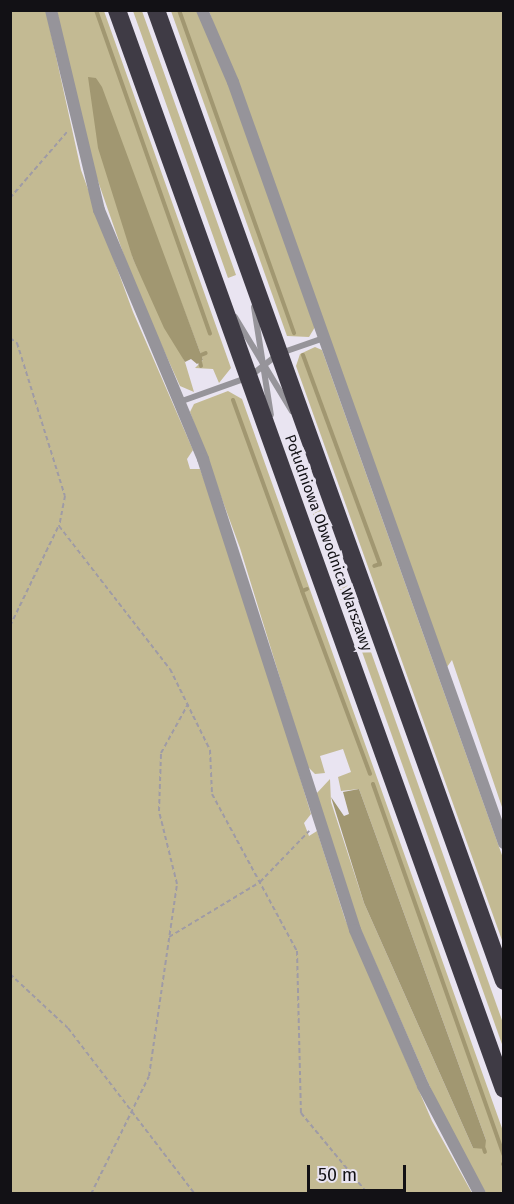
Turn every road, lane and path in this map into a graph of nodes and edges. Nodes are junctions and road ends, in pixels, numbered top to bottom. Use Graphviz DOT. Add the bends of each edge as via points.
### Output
graph roads {
  1 [pos="51,10"];
  2 [pos="117,10"];
  3 [pos="156,10"];
  4 [pos="202,10"];
  5 [pos="76,124"];
  6 [pos="10,198"];
  7 [pos="215,284"];
  8 [pos="325,338"];
  9 [pos="10,339"];
  10 [pos="271,359"];
  11 [pos="249,377"];
  12 [pos="182,401"];
  13 [pos="276,453"];
  14 [pos="59,526"];
  15 [pos="10,626"];
  16 [pos="188,704"];
  17 [pos="319,820"];
  18 [pos="504,843"];
  19 [pos="260,882"];
  20 [pos="169,936"];
  21 [pos="10,974"];
  22 [pos="504,981"];
  23 [pos="504,1089"];
  24 [pos="132,1115"];
  25 [pos="91,1194"];
  26 [pos="195,1194"];
  27 [pos="368,1194"];
  28 [pos="480,1194"];
  1 -- 5 [label="street"];
  2 -- 7 [label="highway, Południowa Obwodnica Warszawy"];
  3 -- 10 [label="highway, Południowa Obwodnica Warszawy" via="249,271"];
  4 -- 8 [label="street" via="234,82"];
  5 -- 6 [label="path"];
  5 -- 12 [label="street" via="99,210 137,309"];
  7 -- 10 [label="lane"];
  7 -- 11 [label="highway, Południowa Obwodnica Warszawy"];
  8 -- 10 [label="lane"];
  8 -- 18 [label="street"];
  9 -- 14 [label="path" via="17,343 65,496"];
  10 -- 11 [label="lane"];
  10 -- 13 [label="lane"];
  10 -- 22 [label="highway, Południowa Obwodnica Warszawy" via="309,440"];
  11 -- 12 [label="lane"];
  11 -- 13 [label="highway, Południowa Obwodnica Warszawy"];
  12 -- 17 [label="street"];
  13 -- 23 [label="highway, Południowa Obwodnica Warszawy"];
  14 -- 15 [label="path" via="16,623"];
  14 -- 16 [label="path" via="170,669"];
  16 -- 19 [label="path" via="210,750 212,794"];
  16 -- 20 [label="path" via="160,753 159,811 177,884"];
  17 -- 19 [label="path"];
  17 -- 28 [label="street" via="355,930 423,1086"];
  19 -- 20 [label="path"];
  19 -- 27 [label="path" via="297,951 301,1113"];
  20 -- 24 [label="path" via="148,1076"];
  21 -- 24 [label="path" via="68,1028"];
  24 -- 25 [label="path"];
  24 -- 26 [label="path"];
}
